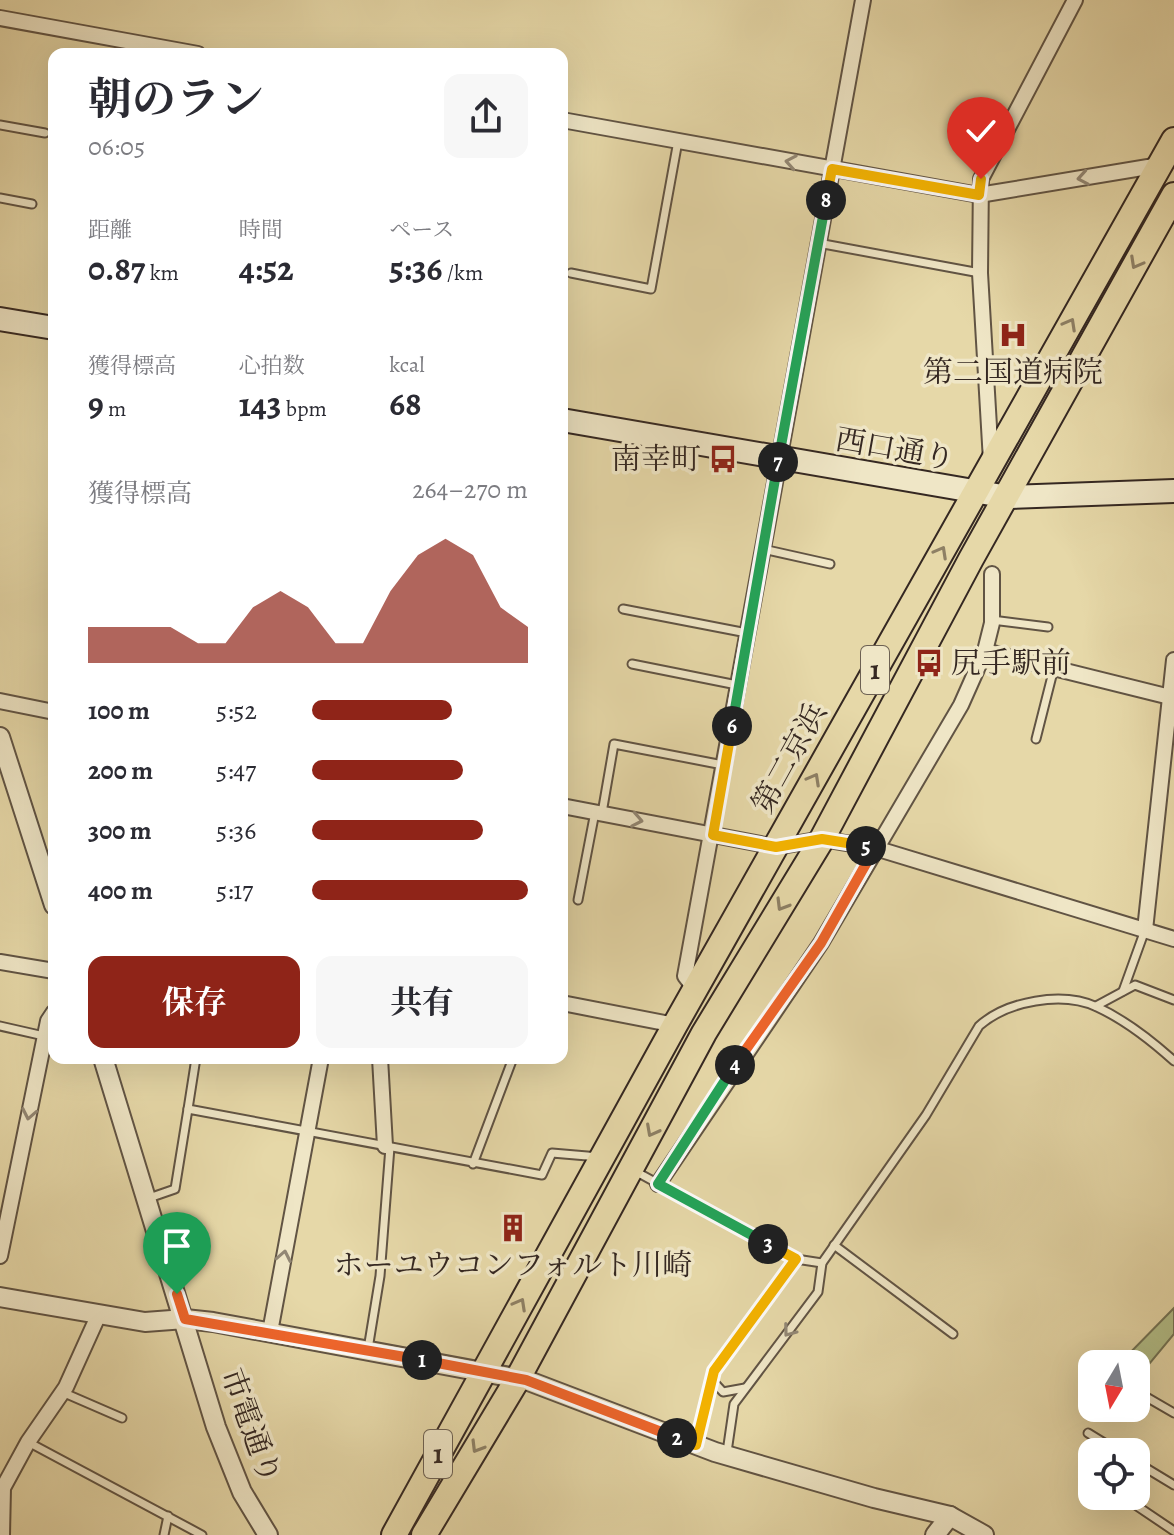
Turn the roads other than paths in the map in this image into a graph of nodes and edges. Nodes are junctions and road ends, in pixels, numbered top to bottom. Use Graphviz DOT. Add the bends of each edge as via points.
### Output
graph roads {
  1 [pos="863,0"];
  2 [pos="1075,0"];
  3 [pos="0,18"];
  4 [pos="165,48"];
  5 [pos="568,121"];
  6 [pos="0,125"];
  7 [pos="45,133"];
  8 [pos="1174,140"];
  9 [pos="678,141"];
  10 [pos="1160,165"];
  11 [pos="832,169"];
  12 [pos="979,195"];
  13 [pos="1174,195"];
  14 [pos="0,198"];
  15 [pos="32,204"];
  16 [pos="818,243"];
  17 [pos="571,273"];
  18 [pos="980,273"];
  19 [pos="0,319"];
  20 [pos="48,327"];
  21 [pos="568,421"];
  22 [pos="778,458"];
  23 [pos="991,466"];
  24 [pos="1174,491"];
  25 [pos="974,493"];
  26 [pos="1008,497"];
  27 [pos="763,549"];
  28 [pos="830,564"];
  29 [pos="992,574"];
  30 [pos="623,609"];
  31 [pos="992,620"];
  32 [pos="1048,627"];
  33 [pos="749,633"];
  34 [pos="985,651"];
  35 [pos="1174,660"];
  36 [pos="632,664"];
  37 [pos="1054,668"];
  38 [pos="740,685"];
  39 [pos="1173,697"];
  40 [pos="0,701"];
  41 [pos="48,711"];
  42 [pos="0,737"];
  43 [pos="1036,739"];
  44 [pos="725,766"];
  45 [pos="568,807"];
  46 [pos="599,813"];
  47 [pos="713,835"];
  48 [pos="822,839"];
  49 [pos="776,847"];
  50 [pos="875,848"];
  51 [pos="48,881"];
  52 [pos="578,900"];
  53 [pos="1145,930"];
  54 [pos="1174,939"];
  55 [pos="0,962"];
  56 [pos="48,970"];
  57 [pos="695,989"];
  58 [pos="1123,991"];
  59 [pos="1174,1000"];
  60 [pos="568,1004"];
  61 [pos="1096,1006"];
  62 [pos="675,1025"];
  63 [pos="0,1026"];
  64 [pos="48,1026"];
  65 [pos="44,1036"];
  66 [pos="1174,1061"];
  67 [pos="105,1064"];
  68 [pos="195,1064"];
  69 [pos="320,1064"];
  70 [pos="381,1064"];
  71 [pos="511,1064"];
  72 [pos="188,1109"];
  73 [pos="308,1131"];
  74 [pos="388,1146"];
  75 [pos="601,1157"];
  76 [pos="473,1164"];
  77 [pos="632,1169"];
  78 [pos="658,1184"];
  79 [pos="148,1198"];
  80 [pos="834,1245"];
  81 [pos="0,1256"];
  82 [pos="796,1259"];
  83 [pos="822,1263"];
  84 [pos="0,1297"];
  85 [pos="99,1314"];
  86 [pos="185,1319"];
  87 [pos="270,1332"];
  88 [pos="953,1334"];
  89 [pos="368,1349"];
  90 [pos="483,1373"];
  91 [pos="712,1379"];
  92 [pos="517,1380"];
  93 [pos="747,1387"];
  94 [pos="62,1392"];
  95 [pos="1150,1399"];
  96 [pos="1174,1413"];
  97 [pos="122,1418"];
  98 [pos="1088,1433"];
  99 [pos="1096,1438"];
  100 [pos="28,1442"];
  101 [pos="696,1445"];
  102 [pos="726,1455"];
  103 [pos="1150,1470"];
  104 [pos="1174,1485"];
  105 [pos="1143,1510"];
  106 [pos="168,1516"];
  107 [pos="950,1516"];
  108 [pos="1174,1531"];
  109 [pos="2,1535"];
  110 [pos="164,1535"];
  111 [pos="202,1535"];
  112 [pos="268,1535"];
  113 [pos="394,1535"];
  114 [pos="424,1535"];
  115 [pos="935,1535"];
  116 [pos="984,1535"];
  1 -- 11 [label="street"];
  2 -- 12 [label="street" via="981,179"];
  3 -- 4 [label="street"];
  5 -- 9 [label="street"];
  6 -- 7 [label="lane"];
  8 -- 10 [label="highway, 第二京浜 / 1"];
  11 -- 9 [label="street, one-way"];
  9 -- 17 [label="lane" via="651,289"];
  10 -- 12 [label="street, one-way"];
  23 -- 10 [label="highway, 第二京浜 / 1, one-way"];
  11 -- 12 [label="street"];
  11 -- 16 [label="street"];
  12 -- 18 [label="street"];
  13 -- 26 [label="highway, 1, one-way"];
  14 -- 15 [label="lane"];
  16 -- 18 [label="lane"];
  16 -- 22 [label="street"];
  18 -- 23 [label="street"];
  19 -- 20 [label="main road"];
  21 -- 22 [label="main road, 西口通り"];
  22 -- 25 [label="main road, 西口通り"];
  22 -- 27 [label="street"];
  23 -- 25 [label="highway, 第二京浜 / 1"];
  24 -- 26 [label="main road, 西口通り"];
  25 -- 26 [label="main road, 西口通り"];
  49 -- 25 [label="highway, 第二京浜 / 1, one-way"];
  26 -- 48 [label="highway, 1"];
  27 -- 28 [label="lane"];
  27 -- 33 [label="street"];
  29 -- 31 [label="street"];
  30 -- 33 [label="lane"];
  31 -- 32 [label="lane"];
  31 -- 34 [label="street"];
  33 -- 38 [label="street"];
  34 -- 37 [label="street"];
  34 -- 50 [label="street" via="961,705"];
  35 -- 39 [label="street"];
  36 -- 38 [label="lane"];
  37 -- 39 [label="street"];
  37 -- 43 [label="lane"];
  38 -- 44 [label="street"];
  39 -- 53 [label="street"];
  40 -- 41 [label="street"];
  42 -- 51 [label="street"];
  44 -- 46 [label="lane" via="614,744"];
  44 -- 47 [label="street"];
  45 -- 46 [label="street"];
  46 -- 47 [label="street, one-way"];
  46 -- 52 [label="lane"];
  47 -- 49 [label="street"];
  47 -- 57 [label="street" via="685,976"];
  48 -- 49 [label="street"];
  48 -- 50 [label="street"];
  48 -- 77 [label="highway, 1, one-way" via="704,1033"];
  49 -- 57 [label="highway, 第二京浜 / 1"];
  50 -- 53 [label="street"];
  50 -- 78 [label="street" via="821,943"];
  53 -- 54 [label="street"];
  53 -- 58 [label="lane"];
  55 -- 56 [label="street"];
  57 -- 62 [label="highway, 第二京浜 / 1"];
  58 -- 59 [label="lane" via="1135,985"];
  58 -- 61 [label="lane"];
  60 -- 62 [label="street"];
  61 -- 66 [label="lane"];
  61 -- 80 [label="lane" via="1038,1001 1003,1008 979,1026 926,1115"];
  62 -- 75 [label="highway, 第二京浜 / 1"];
  63 -- 65 [label="lane"];
  64 -- 65 [label="street"];
  65 -- 81 [label="street, one-way"];
  67 -- 79 [label="street, 市電通り"];
  68 -- 72 [label="lane"];
  69 -- 73 [label="street"];
  70 -- 74 [label="street"];
  71 -- 76 [label="lane"];
  72 -- 73 [label="lane"];
  72 -- 79 [label="lane" via="175,1189"];
  73 -- 74 [label="lane"];
  87 -- 73 [label="street, one-way"];
  74 -- 76 [label="lane"];
  74 -- 89 [label="lane" via="380,1276"];
  75 -- 76 [label="lane" via="552,1153 542,1175"];
  75 -- 77 [label="street"];
  90 -- 75 [label="highway, 第二京浜 / 1, one-way"];
  77 -- 78 [label="lane"];
  77 -- 92 [label="highway, 1"];
  78 -- 82 [label="lane"];
  79 -- 86 [label="street, 市電通り"];
  80 -- 83 [label="lane"];
  80 -- 88 [label="lane"];
  82 -- 83 [label="lane"];
  82 -- 91 [label="lane"];
  83 -- 93 [label="lane, one-way" via="818,1292"];
  84 -- 85 [label="street"];
  85 -- 86 [label="street" via="145,1322"];
  85 -- 94 [label="street"];
  86 -- 87 [label="street"];
  86 -- 112 [label="street, 市電通り" via="228,1460"];
  87 -- 89 [label="street"];
  89 -- 90 [label="street"];
  90 -- 92 [label="street"];
  90 -- 113 [label="highway, 第二京浜 / 1"];
  91 -- 93 [label="lane" via="723,1392"];
  91 -- 101 [label="lane"];
  92 -- 101 [label="street"];
  92 -- 114 [label="highway, 1, one-way"];
  93 -- 102 [label="lane" via="734,1404"];
  94 -- 97 [label="lane"];
  94 -- 100 [label="street"];
  95 -- 96 [label="lane"];
  98 -- 99 [label="lane"];
  100 -- 106 [label="lane"];
  100 -- 109 [label="street" via="3,1488"];
  101 -- 102 [label="street"];
  102 -- 107 [label="street"];
  103 -- 104 [label="lane"];
  105 -- 108 [label="lane"];
  106 -- 110 [label="lane"];
  106 -- 111 [label="lane"];
  107 -- 115 [label="street"];
  107 -- 116 [label="street"];
}
